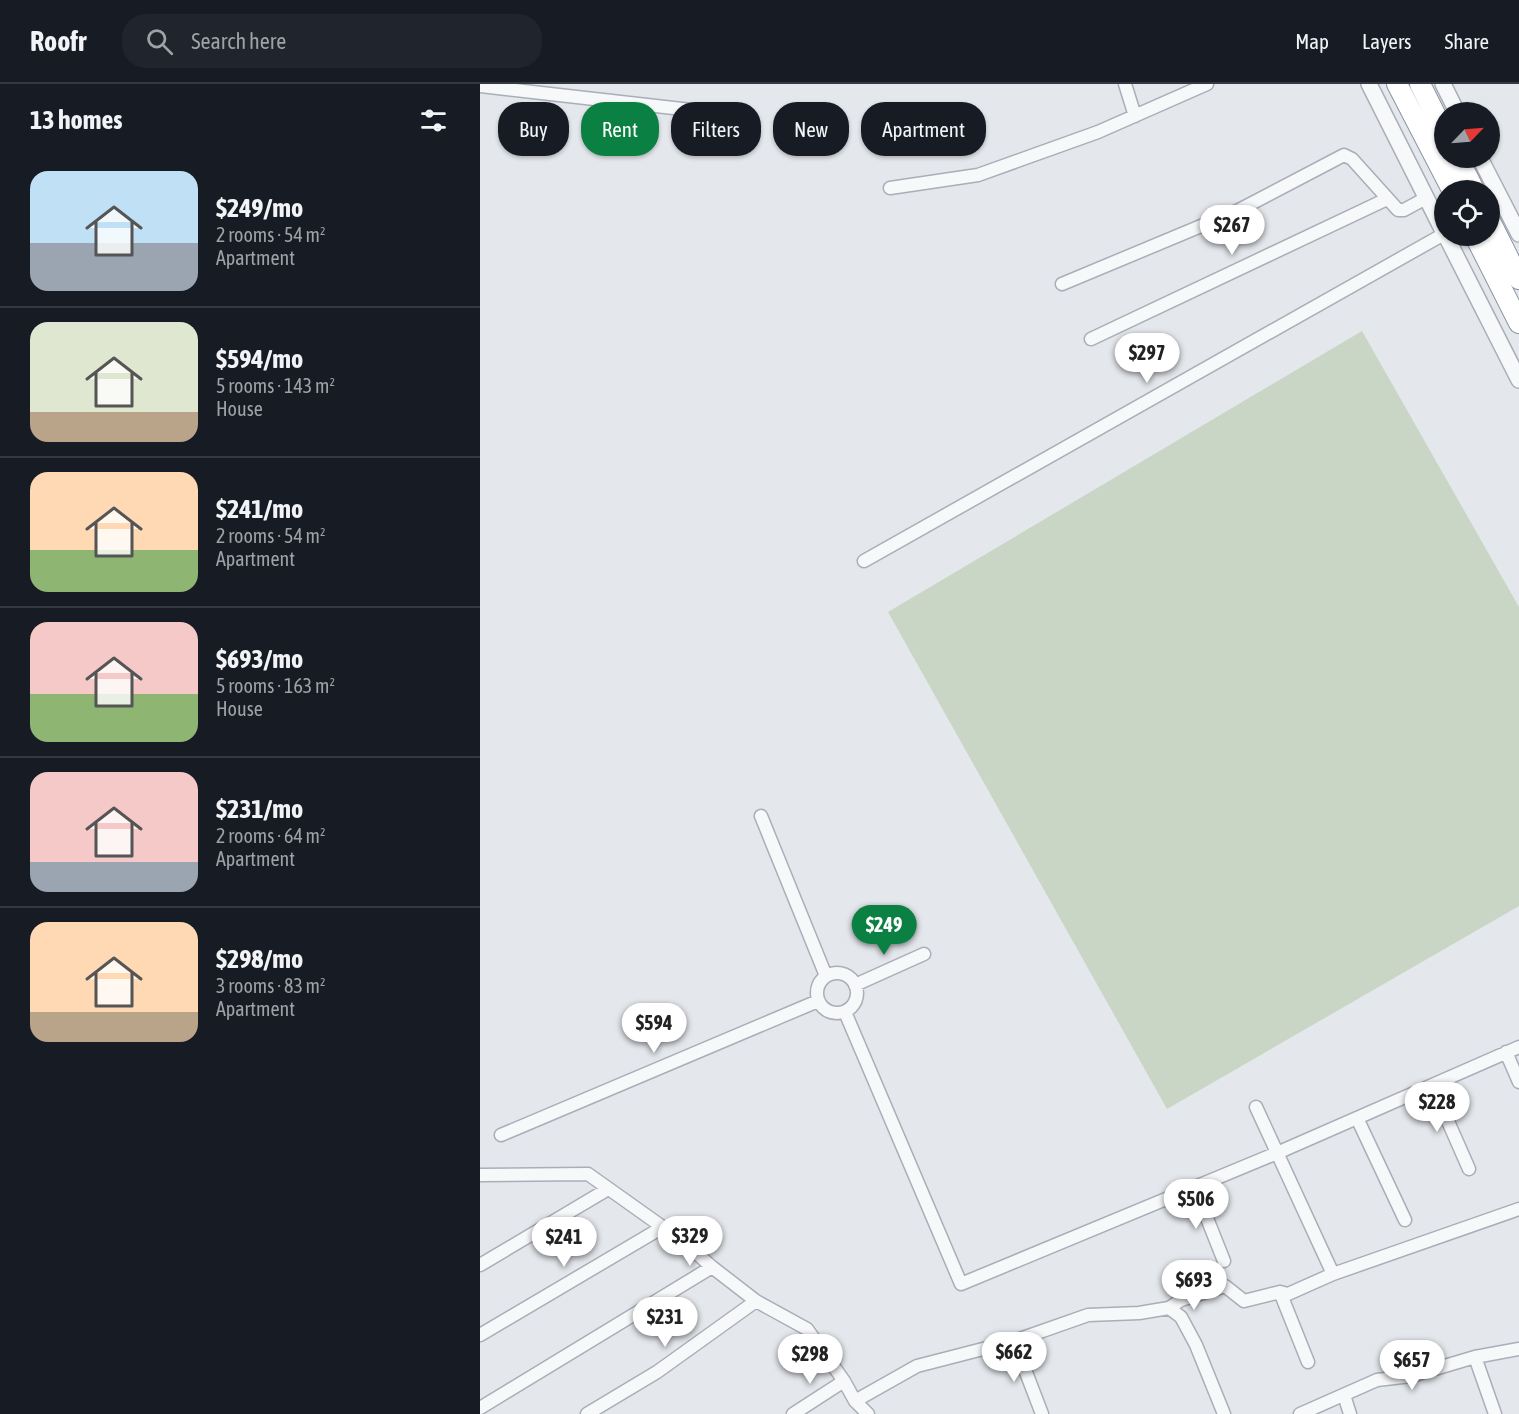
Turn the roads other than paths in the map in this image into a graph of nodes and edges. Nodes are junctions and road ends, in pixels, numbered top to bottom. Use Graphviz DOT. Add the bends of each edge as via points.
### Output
graph roads {
  1 [pos="1125,84"];
  2 [pos="1208,84"];
  3 [pos="1369,84"];
  4 [pos="1397,84"];
  5 [pos="1420,84"];
  6 [pos="1443,84"];
  7 [pos="480,86"];
  8 [pos="1452,102"];
  9 [pos="671,107"];
  10 [pos="1434,112"];
  11 [pos="1135,116"];
  12 [pos="1485,168"];
  13 [pos="1447,180"];
  14 [pos="890,188"];
  15 [pos="1426,198"];
  16 [pos="1387,199"];
  17 [pos="1434,213"];
  18 [pos="1519,234"];
  19 [pos="1434,240"];
  20 [pos="1500,241"];
  21 [pos="1451,246"];
  22 [pos="1479,246"];
  23 [pos="1519,279"];
  24 [pos="1062,284"];
  25 [pos="1519,323"];
  26 [pos="1091,339"];
  27 [pos="1519,380"];
  28 [pos="864,561"];
  29 [pos="761,816"];
  30 [pos="924,954"];
  31 [pos="826,976"];
  32 [pos="855,985"];
  33 [pos="818,1001"];
  34 [pos="845,1012"];
  35 [pos="1519,1047"];
  36 [pos="1506,1052"];
  37 [pos="1519,1082"];
  38 [pos="1432,1085"];
  39 [pos="1256,1107"];
  40 [pos="1357,1118"];
  41 [pos="501,1135"];
  42 [pos="1277,1153"];
  43 [pos="1469,1169"];
  44 [pos="480,1175"];
  45 [pos="1195,1188"];
  46 [pos="608,1189"];
  47 [pos="1519,1209"];
  48 [pos="1405,1220"];
  49 [pos="663,1227"];
  50 [pos="1224,1261"];
  51 [pos="480,1265"];
  52 [pos="712,1267"];
  53 [pos="1333,1274"];
  54 [pos="1280,1292"];
  55 [pos="756,1301"];
  56 [pos="1169,1308"];
  57 [pos="480,1335"];
  58 [pos="1014,1341"];
  59 [pos="1519,1349"];
  60 [pos="1475,1357"];
  61 [pos="1308,1362"];
  62 [pos="844,1381"];
  63 [pos="1344,1395"];
  64 [pos="855,1401"];
  65 [pos="480,1408"];
  66 [pos="587,1414"];
  67 [pos="793,1414"];
  68 [pos="868,1414"];
  69 [pos="1042,1414"];
  70 [pos="1224,1414"];
  71 [pos="1300,1414"];
  72 [pos="1350,1414"];
  73 [pos="1495,1414"];
  1 -- 11 [label="street"];
  2 -- 11 [label="street"];
  3 -- 15 [label="street"];
  4 -- 13 [label="highway"];
  5 -- 10 [label="highway"];
  6 -- 8 [label="street"];
  7 -- 9 [label="street"];
  11 -- 14 [label="street" via="978,175"];
  12 -- 18 [label="street"];
  15 -- 16 [label="street" via="1404,210"];
  15 -- 17 [label="street"];
  16 -- 24 [label="street" via="1344,155 1238,211"];
  16 -- 26 [label="street"];
  19 -- 28 [label="street"];
  20 -- 23 [label="highway"];
  21 -- 27 [label="street"];
  22 -- 25 [label="highway"];
  29 -- 31 [label="street"];
  30 -- 32 [label="street"];
  31 -- 32 [label="street" via="840,973"];
  31 -- 33 [label="street" via="818,987"];
  32 -- 34 [label="street" via="857,997"];
  33 -- 34 [label="street" via="827,1011"];
  33 -- 41 [label="street"];
  34 -- 45 [label="street" via="961,1284"];
  35 -- 36 [label="street"];
  36 -- 37 [label="street"];
  36 -- 38 [label="street"];
  38 -- 40 [label="street"];
  38 -- 43 [label="street"];
  39 -- 42 [label="street"];
  40 -- 42 [label="street"];
  40 -- 48 [label="street"];
  42 -- 45 [label="street"];
  42 -- 53 [label="street"];
  44 -- 46 [label="street" via="588,1174"];
  45 -- 50 [label="street"];
  46 -- 49 [label="street"];
  46 -- 51 [label="street"];
  47 -- 53 [label="street"];
  49 -- 52 [label="street"];
  49 -- 57 [label="street"];
  52 -- 55 [label="street"];
  52 -- 65 [label="street"];
  53 -- 54 [label="street" via="1288,1294"];
  54 -- 56 [label="street" via="1244,1301 1225,1286 1180,1300"];
  54 -- 61 [label="street"];
  55 -- 62 [label="street" via="807,1329"];
  55 -- 66 [label="street" via="657,1372"];
  56 -- 58 [label="street" via="1088,1315"];
  56 -- 70 [label="street" via="1181,1317 1196,1345"];
  58 -- 64 [label="street" via="917,1366"];
  58 -- 69 [label="street"];
  59 -- 60 [label="street"];
  60 -- 63 [label="street" via="1411,1376 1377,1380"];
  60 -- 73 [label="street"];
  62 -- 64 [label="street"];
  62 -- 67 [label="street"];
  63 -- 71 [label="street"];
  63 -- 72 [label="street"];
  64 -- 68 [label="street"];
}
